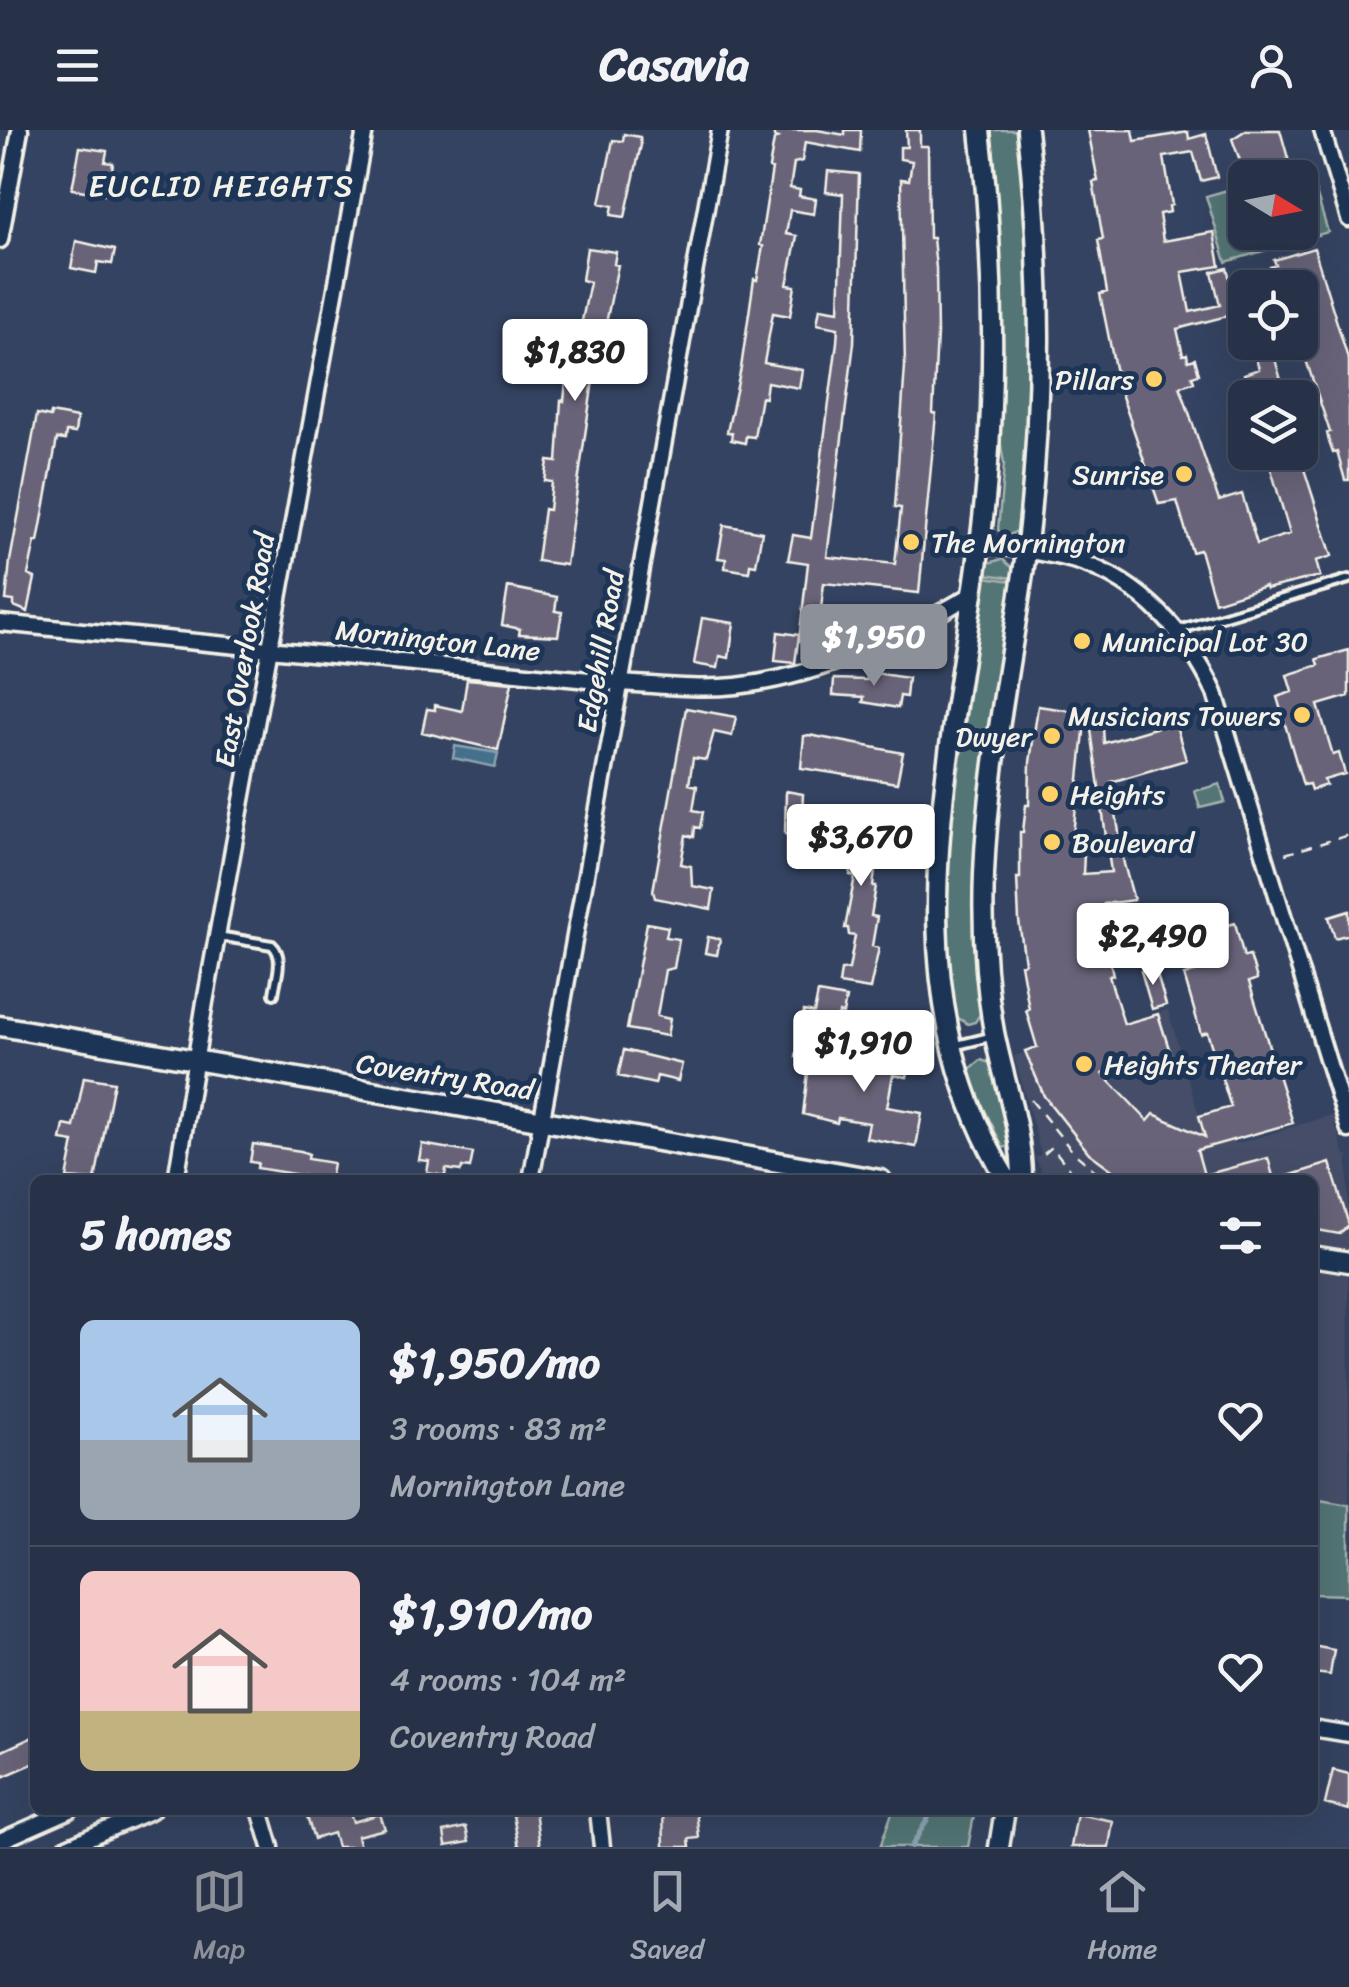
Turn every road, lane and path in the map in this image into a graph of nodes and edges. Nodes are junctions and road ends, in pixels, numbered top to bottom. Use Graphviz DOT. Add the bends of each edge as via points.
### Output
graph roads {
  1 [pos="20,130"];
  2 [pos="365,130"];
  3 [pos="720,130"];
  4 [pos="980,130"];
  5 [pos="1026,130"];
  6 [pos="1322,130"];
  7 [pos="1349,219"];
  8 [pos="0,240"];
  9 [pos="980,544"];
  10 [pos="1026,551"];
  11 [pos="1349,579"];
  12 [pos="973,594"];
  13 [pos="0,624"];
  14 [pos="1177,631"];
  15 [pos="270,648"];
  16 [pos="620,683"];
  17 [pos="1349,835"];
  18 [pos="1285,854"];
  19 [pos="217,936"];
  20 [pos="274,994"];
  21 [pos="0,1026"];
  22 [pos="995,1036"];
  23 [pos="951,1046"];
  24 [pos="194,1062"];
  25 [pos="1031,1100"];
  26 [pos="540,1120"];
  27 [pos="1349,1130"];
  28 [pos="1062,1140"];
  29 [pos="1052,1148"];
  30 [pos="1044,1154"];
  31 [pos="1096,1171"];
  32 [pos="177,1175"];
  33 [pos="532,1175"];
  34 [pos="853,1175"];
  35 [pos="1004,1175"];
  36 [pos="1022,1175"];
  37 [pos="1076,1175"];
  38 [pos="1089,1175"];
  39 [pos="1100,1175"];
  40 [pos="1318,1257"];
  41 [pos="1349,1262"];
  42 [pos="1318,1729"];
  43 [pos="1349,1734"];
  44 [pos="58,1815"];
  45 [pos="141,1815"];
  46 [pos="262,1815"];
  47 [pos="599,1815"];
  48 [pos="1005,1815"];
  49 [pos="0,1840"];
  50 [pos="67,1847"];
  51 [pos="272,1847"];
  52 [pos="602,1847"];
  53 [pos="999,1847"];
  1 -- 8 [label="street"];
  2 -- 15 [label="street, East Overlook Road"];
  3 -- 16 [label="street, Edgehill Road"];
  4 -- 9 [label="main road" via="992,351"];
  5 -- 10 [label="main road" via="1038,334"];
  6 -- 7 [label="street"];
  9 -- 10 [label="street"];
  9 -- 12 [label="main road"];
  10 -- 14 [label="street" via="1109,574"];
  10 -- 22 [label="main road" via="984,873"];
  11 -- 14 [label="lane"];
  12 -- 16 [label="street, Mornington Lane" via="898,638 797,675 707,688"];
  12 -- 23 [label="main road" via="938,842 939,962"];
  13 -- 15 [label="street, Mornington Lane"];
  14 -- 27 [label="street" via="1216,693"];
  15 -- 16 [label="street, Mornington Lane"];
  15 -- 19 [label="street, East Overlook Road"];
  16 -- 26 [label="street, Edgehill Road"];
  17 -- 18 [label="path"];
  19 -- 20 [label="lane" via="277,950"];
  19 -- 24 [label="street, East Overlook Road"];
  21 -- 24 [label="main road, Coventry Road"];
  22 -- 23 [label="lane"];
  22 -- 36 [label="main road" via="1019,1128"];
  23 -- 35 [label="main road" via="976,1123"];
  24 -- 26 [label="main road, Coventry Road"];
  24 -- 32 [label="street, East Overlook Road"];
  25 -- 28 [label="path"];
  26 -- 33 [label="street, Edgehill Road"];
  26 -- 34 [label="main road, Coventry Road"];
  28 -- 29 [label="path"];
  28 -- 31 [label="path"];
  29 -- 30 [label="path"];
  29 -- 37 [label="path"];
  31 -- 38 [label="path"];
  31 -- 39 [label="path"];
  40 -- 41 [label="main road"];
  42 -- 43 [label="street"];
  44 -- 49 [label="street"];
  45 -- 50 [label="street"];
  46 -- 51 [label="street"];
  47 -- 52 [label="street"];
  48 -- 53 [label="main road"];
}
